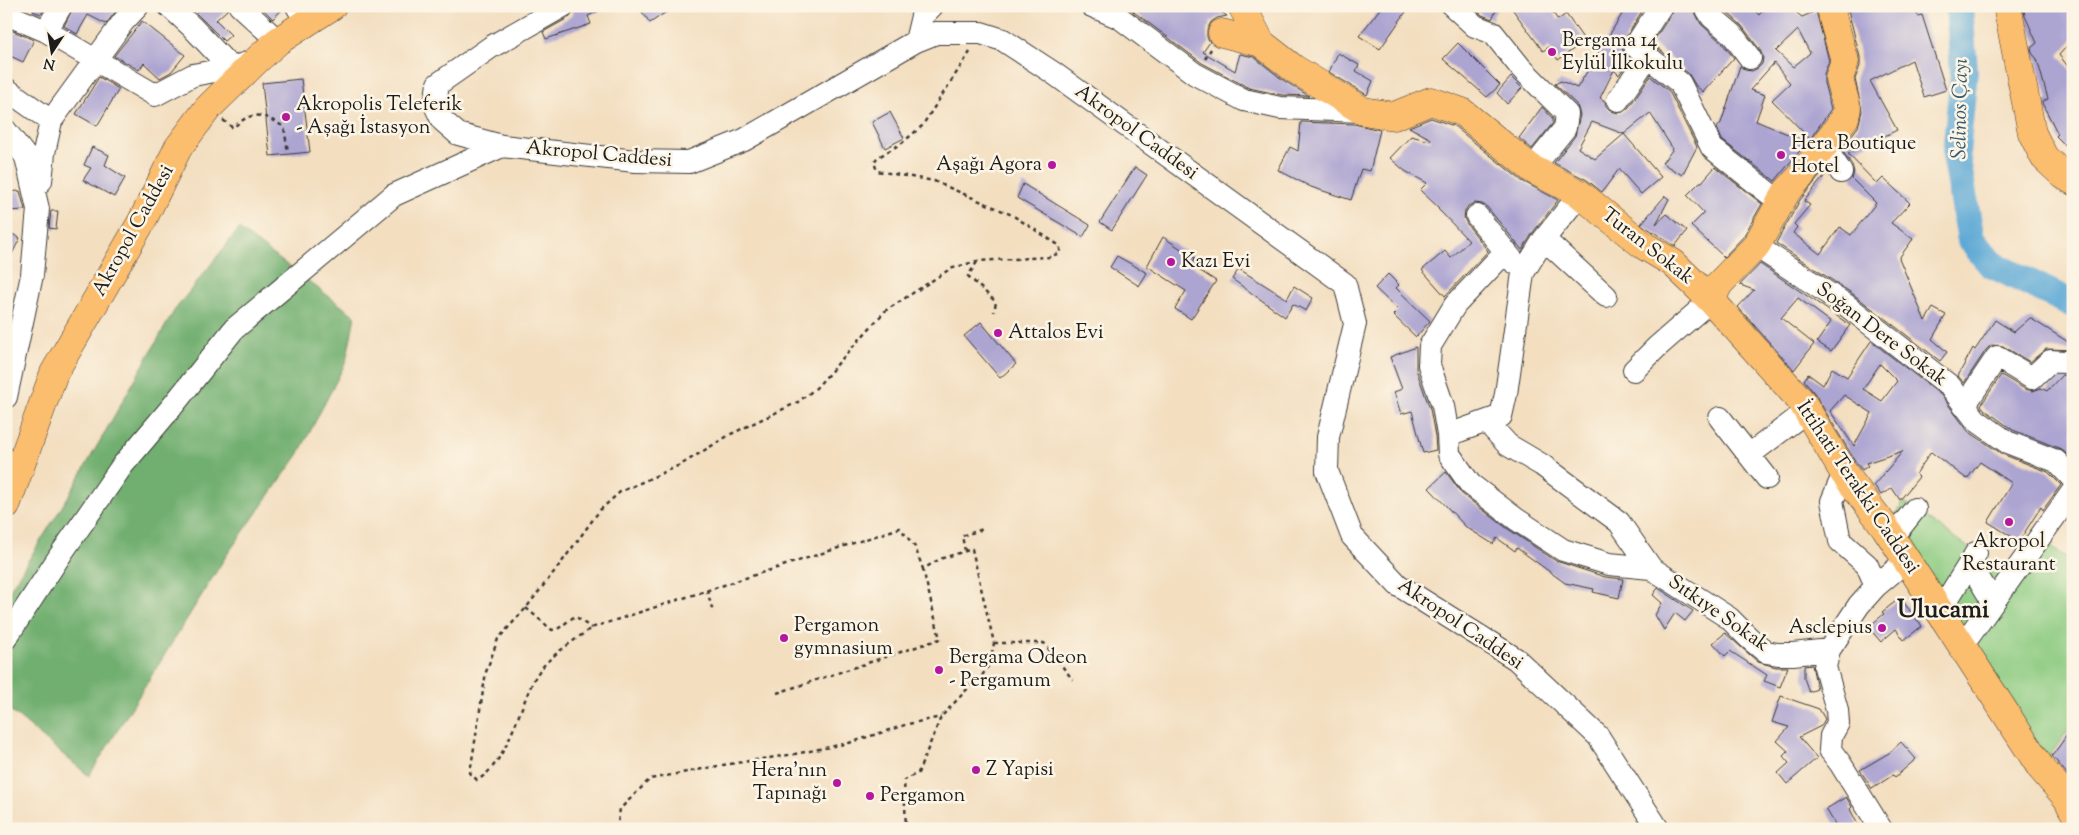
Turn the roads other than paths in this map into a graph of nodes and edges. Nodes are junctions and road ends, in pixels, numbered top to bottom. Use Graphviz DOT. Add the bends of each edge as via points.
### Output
graph roads {
  1 [pos="61,6"];
  2 [pos="138,6"];
  3 [pos="168,6"];
  4 [pos="240,6"];
  5 [pos="332,6"];
  6 [pos="563,6"];
  7 [pos="932,6"];
  8 [pos="1092,6"];
  9 [pos="1453,6"];
  10 [pos="1661,6"];
  11 [pos="1704,6"];
  12 [pos="1831,6"];
  13 [pos="2007,6"];
  14 [pos="1244,7"];
  15 [pos="6,14"];
  16 [pos="301,14"];
  17 [pos="46,31"];
  18 [pos="1222,33"];
  19 [pos="278,41"];
  20 [pos="916,41"];
  21 [pos="1261,43"];
  22 [pos="1648,56"];
  23 [pos="1750,58"];
  24 [pos="95,60"];
  25 [pos="257,60"];
  26 [pos="231,68"];
  27 [pos="6,89"];
  28 [pos="1618,100"];
  29 [pos="1363,111"];
  30 [pos="51,121"];
  31 [pos="6,130"];
  32 [pos="502,146"];
  33 [pos="1824,146"];
  34 [pos="1532,169"];
  35 [pos="1841,172"];
  36 [pos="2073,181"];
  37 [pos="34,189"];
  38 [pos="1580,194"];
  39 [pos="1781,203"];
  40 [pos="1477,216"];
  41 [pos="1544,238"];
  42 [pos="1756,246"];
  43 [pos="1506,252"];
  44 [pos="1523,273"];
  45 [pos="1606,296"];
  46 [pos="1711,300"];
  47 [pos="2073,364"];
  48 [pos="1634,370"];
  49 [pos="6,397"];
  50 [pos="1964,406"];
  51 [pos="1807,412"];
  52 [pos="1720,418"];
  53 [pos="1486,422"];
  54 [pos="1448,435"];
  55 [pos="1749,455"];
  56 [pos="1844,473"];
  57 [pos="1766,478"];
  58 [pos="2073,478"];
  59 [pos="2073,491"];
  60 [pos="6,506"];
  61 [pos="1915,509"];
  62 [pos="1892,538"];
  63 [pos="1906,560"];
  64 [pos="1651,568"];
  65 [pos="1876,586"];
  66 [pos="1994,602"];
  67 [pos="1940,611"];
  68 [pos="6,638"];
  69 [pos="1962,646"];
  70 [pos="1829,650"];
  71 [pos="2071,803"];
  72 [pos="1658,829"];
  73 [pos="1881,829"];
  1 -- 17 [label="street"];
  2 -- 24 [label="street"];
  3 -- 26 [label="street"];
  4 -- 19 [label="street"];
  5 -- 16 [label="main road, Akropol Caddesi"];
  6 -- 32 [label="street, Akropol Caddesi" via="491,47 438,84 435,105 442,120 458,134"];
  7 -- 20 [label="street" via="922,16"];
  8 -- 29 [label="street" via="1120,18 1194,74 1244,100 1280,108"];
  9 -- 34 [label="street" via="1475,26 1494,33 1522,68 1567,114 1564,128"];
  10 -- 22 [label="street" via="1634,46"];
  11 -- 23 [label="street"];
  12 -- 33 [label="main road" via="1846,61 1840,79 1847,108 1845,118"];
  13 -- 36 [label="main road" via="2032,133 2044,157"];
  14 -- 21 [label="main road"];
  15 -- 17 [label="street"];
  16 -- 19 [label="main road, Akropol Caddesi"];
  17 -- 24 [label="street"];
  18 -- 21 [label="main road"];
  19 -- 25 [label="main road, Akropol Caddesi"];
  20 -- 32 [label="street, Akropol Caddesi" via="744,140 689,162 635,161"];
  20 -- 72 [label="street, Akropol Caddesi" via="936,33 981,33 1003,40 1345,284 1354,324 1328,436 1327,471 1352,536 1398,585 1516,659 1598,736"];
  21 -- 29 [label="main road" via="1293,68"];
  22 -- 28 [label="street"];
  22 -- 39 [label="street" via="1680,83 1712,148"];
  24 -- 26 [label="street" via="155,95 193,75"];
  24 -- 30 [label="street"];
  25 -- 26 [label="street"];
  25 -- 60 [label="main road, Akropol Caddesi" via="208,108 178,148 142,221 54,373"];
  27 -- 30 [label="street"];
  29 -- 34 [label="main road, Turan Sokak" via="1394,116 1432,101 1462,112"];
  30 -- 37 [label="street" via="41,181"];
  31 -- 37 [label="street" via="26,157"];
  32 -- 68 [label="street" via="394,195 234,329 122,466"];
  33 -- 35 [label="street"];
  33 -- 39 [label="main road"];
  34 -- 38 [label="main road, Turan Sokak"];
  37 -- 49 [label="street" via="38,209 32,275"];
  38 -- 41 [label="street"];
  38 -- 46 [label="main road, Turan Sokak" via="1643,245 1674,263"];
  39 -- 42 [label="main road"];
  40 -- 43 [label="street"];
  41 -- 44 [label="street"];
  41 -- 45 [label="street"];
  42 -- 46 [label="main road" via="1719,284"];
  42 -- 50 [label="street, Soğan Dere Sokak" via="1846,305 1950,386"];
  43 -- 44 [label="street"];
  43 -- 54 [label="street" via="1454,305 1430,346 1428,365 1443,406"];
  44 -- 53 [label="street" via="1501,416"];
  46 -- 48 [label="street"];
  46 -- 51 [label="main road, İttihati Terakki Caddesi" via="1802,402"];
  47 -- 50 [label="street" via="2050,361 2032,378 1997,357"];
  50 -- 58 [label="street, Soğan Dere Sokak" via="1976,420 2006,442 2056,461"];
  51 -- 55 [label="street"];
  51 -- 56 [label="main road, İttihati Terakki Caddesi"];
  52 -- 55 [label="street"];
  53 -- 54 [label="street"];
  53 -- 64 [label="street, Sıtkıye Sokak" via="1508,445 1542,465 1619,522"];
  54 -- 64 [label="street" via="1450,454 1470,484 1563,550 1610,564"];
  55 -- 57 [label="street"];
  56 -- 62 [label="main road, İttihati Terakki Caddesi"];
  56 -- 65 [label="street" via="1832,501 1840,541 1867,565"];
  59 -- 66 [label="street"];
  61 -- 62 [label="street"];
  62 -- 63 [label="main road, İttihati Terakki Caddesi"];
  63 -- 65 [label="street"];
  63 -- 67 [label="main road, İttihati Terakki Caddesi"];
  64 -- 70 [label="street, Sıtkıye Sokak" via="1729,618 1766,652 1793,654"];
  65 -- 70 [label="street" via="1858,605"];
  66 -- 67 [label="street" via="1973,558"];
  66 -- 69 [label="street"];
  67 -- 69 [label="main road, İttihati Terakki Caddesi"];
  69 -- 71 [label="main road, İttihati Terakki Caddesi" via="2041,768"];
  70 -- 73 [label="street" via="1825,667 1838,723 1831,736 1830,750"];
}
